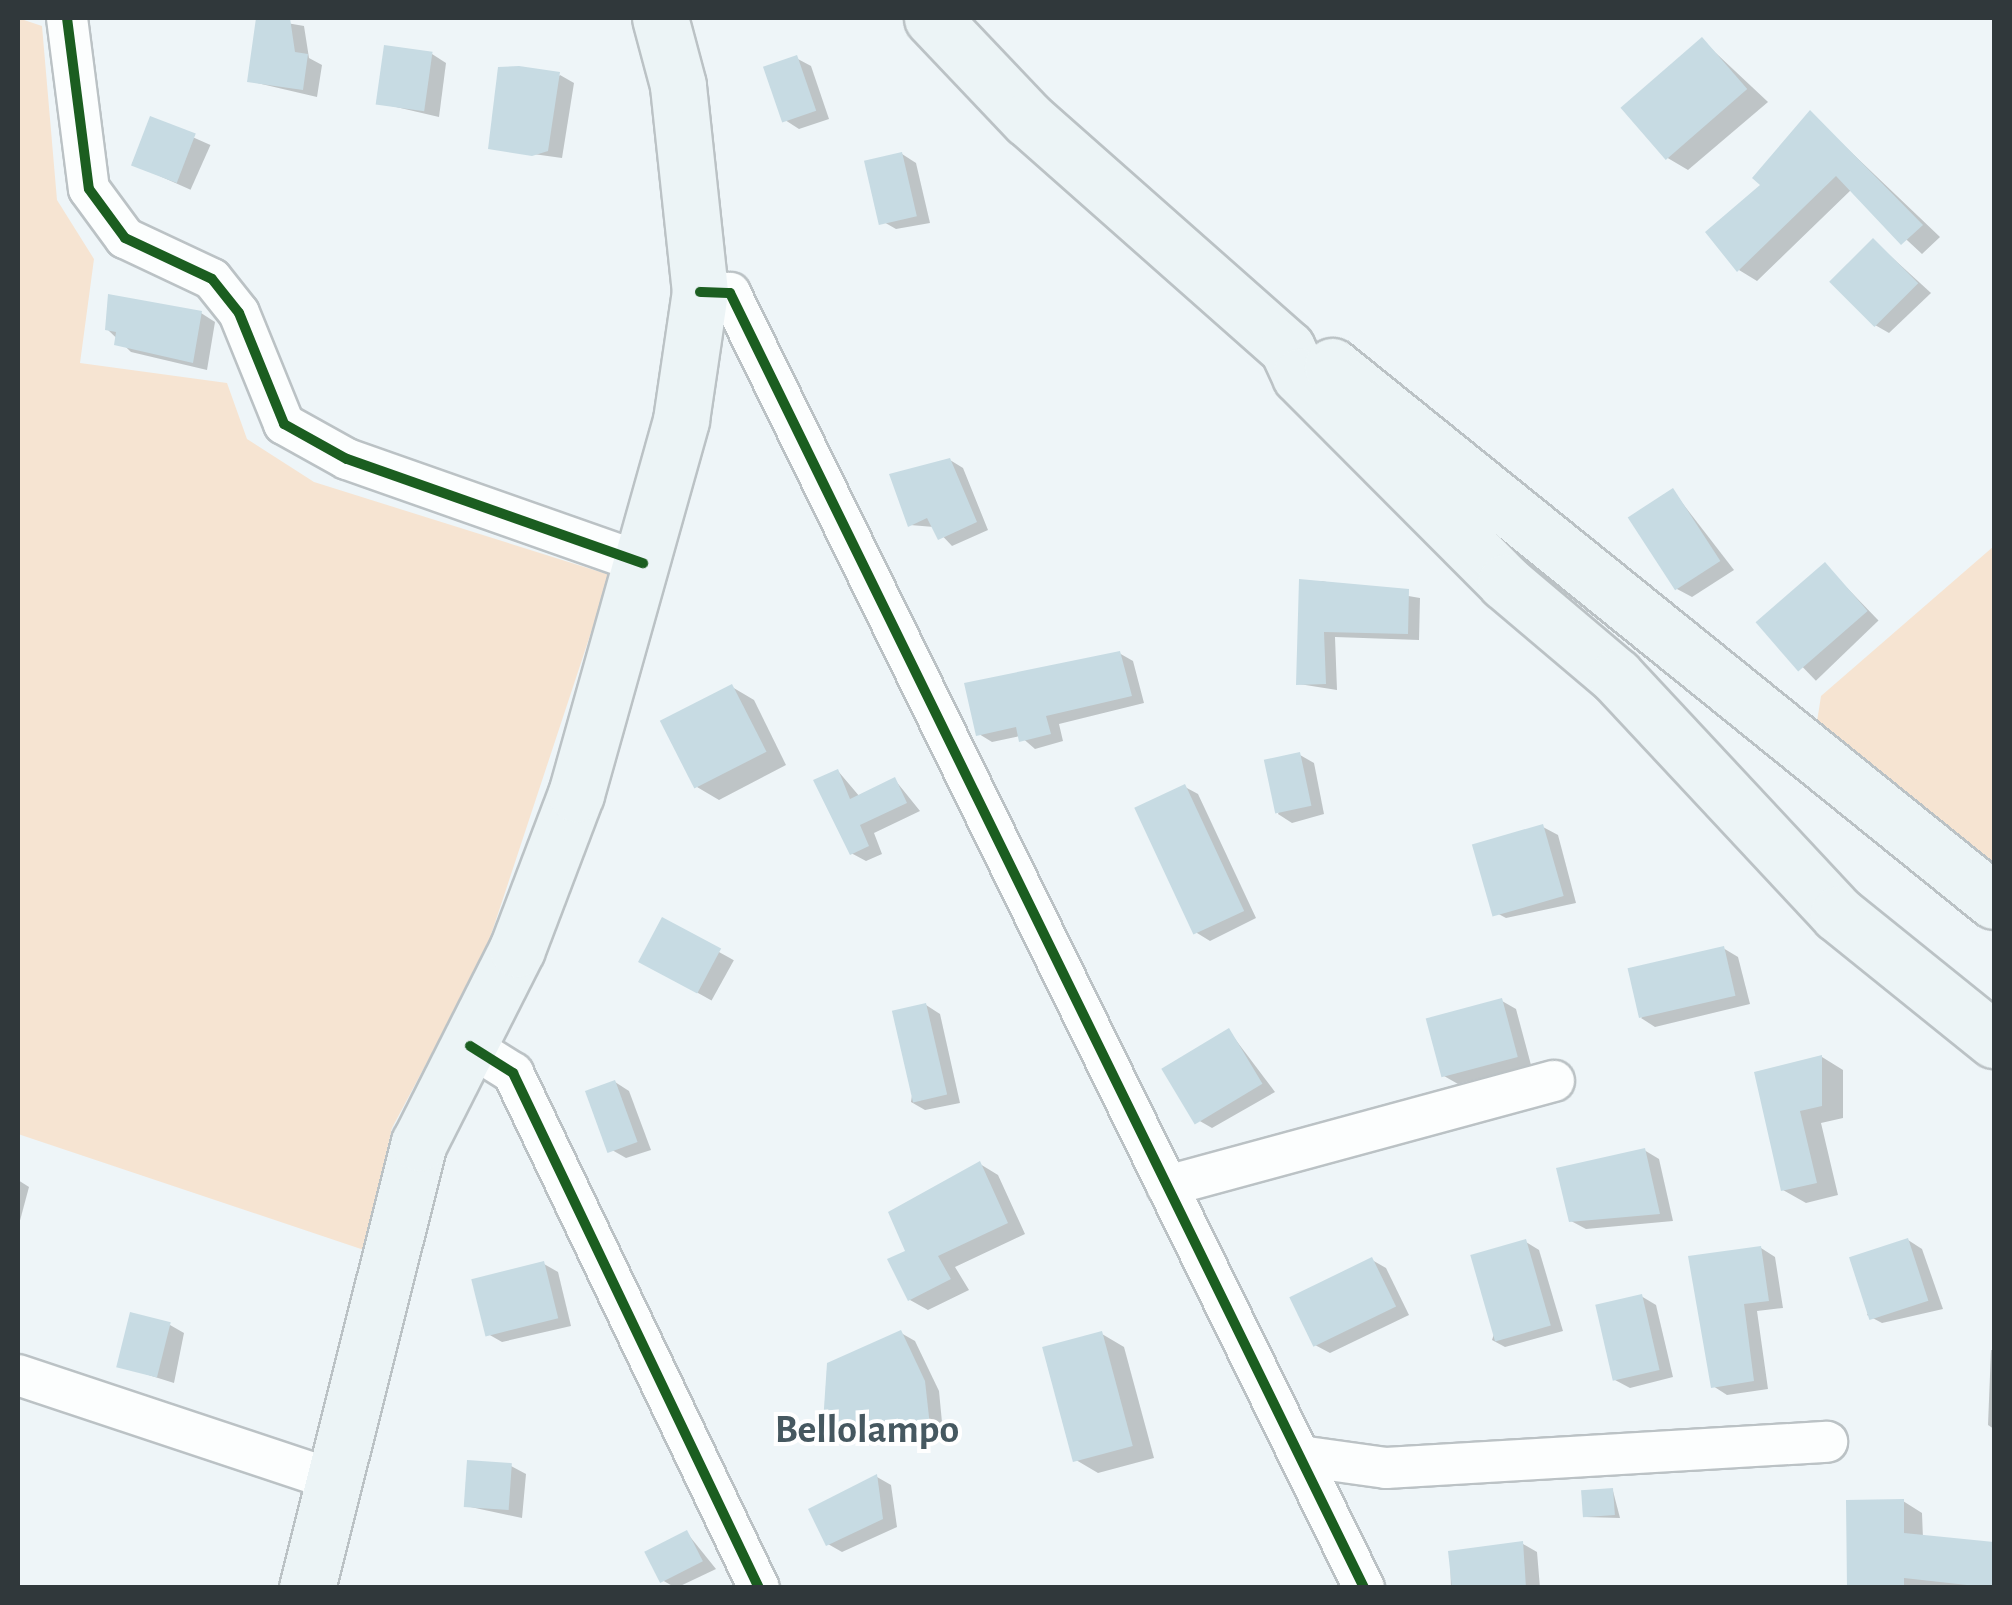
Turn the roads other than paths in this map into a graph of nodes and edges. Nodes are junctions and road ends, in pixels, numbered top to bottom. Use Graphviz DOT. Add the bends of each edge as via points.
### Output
graph roads {
  1 [pos="67,18"];
  2 [pos="660,18"];
  3 [pos="932,18"];
  4 [pos="700,292"];
  5 [pos="1287,348"];
  6 [pos="644,563"];
  7 [pos="1994,901"];
  8 [pos="1994,1040"];
  9 [pos="470,1046"];
  10 [pos="1554,1082"];
  11 [pos="1167,1186"];
  12 [pos="18,1375"];
  13 [pos="1827,1442"];
  14 [pos="1300,1456"];
  15 [pos="331,1479"];
  16 [pos="307,1588"];
  17 [pos="759,1588"];
  18 [pos="1364,1588"];
  1 -- 6 [label="street" via="89,189 125,238 212,279 239,312 284,424 346,459"];
  2 -- 4 [label="main road" via="678,84"];
  3 -- 5 [label="main road" via="1028,119"];
  4 -- 6 [label="main road" via="681,420"];
  4 -- 11 [label="street" via="730,293"];
  5 -- 7 [label="main road" via="1324,360"];
  5 -- 8 [label="main road" via="1300,376 1505,582 1616,676 1838,914"];
  6 -- 9 [label="main road" via="576,794"];
  9 -- 15 [label="main road" via="418,1143"];
  9 -- 17 [label="street" via="513,1073"];
  10 -- 11 [label="street"];
  11 -- 14 [label="street"];
  12 -- 15 [label="street"];
  13 -- 14 [label="street" via="1386,1468"];
  14 -- 18 [label="street"];
  15 -- 16 [label="main road"];
}
